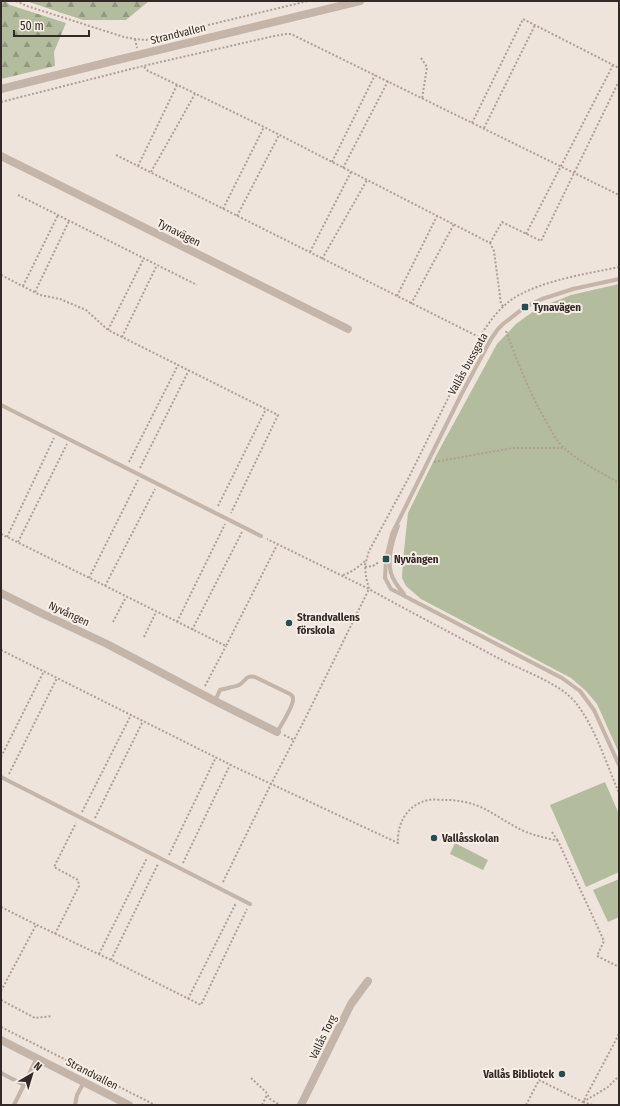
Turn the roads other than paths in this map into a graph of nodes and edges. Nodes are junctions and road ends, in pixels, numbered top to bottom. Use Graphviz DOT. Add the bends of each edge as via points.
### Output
graph roads {
  1 [pos="360,1"];
  2 [pos="1,89"];
  3 [pos="1,156"];
  4 [pos="619,279"];
  5 [pos="348,329"];
  6 [pos="1,405"];
  7 [pos="405,506"];
  8 [pos="261,536"];
  9 [pos="1,593"];
  10 [pos="406,596"];
  11 [pos="215,701"];
  12 [pos="277,732"];
  13 [pos="619,765"];
  14 [pos="1,777"];
  15 [pos="250,904"];
  16 [pos="368,981"];
  17 [pos="1,1040"];
  18 [pos="37,1058"];
  19 [pos="1,1073"];
  20 [pos="84,1082"];
  21 [pos="24,1085"];
  22 [pos="14,1105"];
  23 [pos="75,1105"];
  24 [pos="129,1105"];
  25 [pos="301,1105"];
  1 -- 2 [label="street, Strandvallen"];
  3 -- 5 [label="street, Tynavägen"];
  4 -- 7 [label="lane, Vallås bussgata" via="542,299 525,307 503,324 484,351"];
  6 -- 8 [label="lane"];
  7 -- 10 [label="lane, Vallås bussgata" via="390,556 390,572"];
  7 -- 10 [label="lane, Vallås bussgata" via="392,534 385,578 392,589"];
  9 -- 11 [label="street, Nyvången"];
  10 -- 13 [label="lane, Vallås bussgata" via="562,678 580,691 594,710"];
  11 -- 12 [label="street, Nyvången"];
  11 -- 12 [label="lane" via="220,690 238,686 251,676 290,694 294,700"];
  14 -- 15 [label="lane"];
  16 -- 25 [label="street, Vallås Torg" via="351,1004"];
  17 -- 18 [label="street, Strandvallen"];
  18 -- 20 [label="street, Strandvallen"];
  18 -- 21 [label="lane"];
  19 -- 21 [label="lane"];
  20 -- 23 [label="lane"];
  20 -- 24 [label="street, Strandvallen"];
  21 -- 22 [label="lane"];
}
